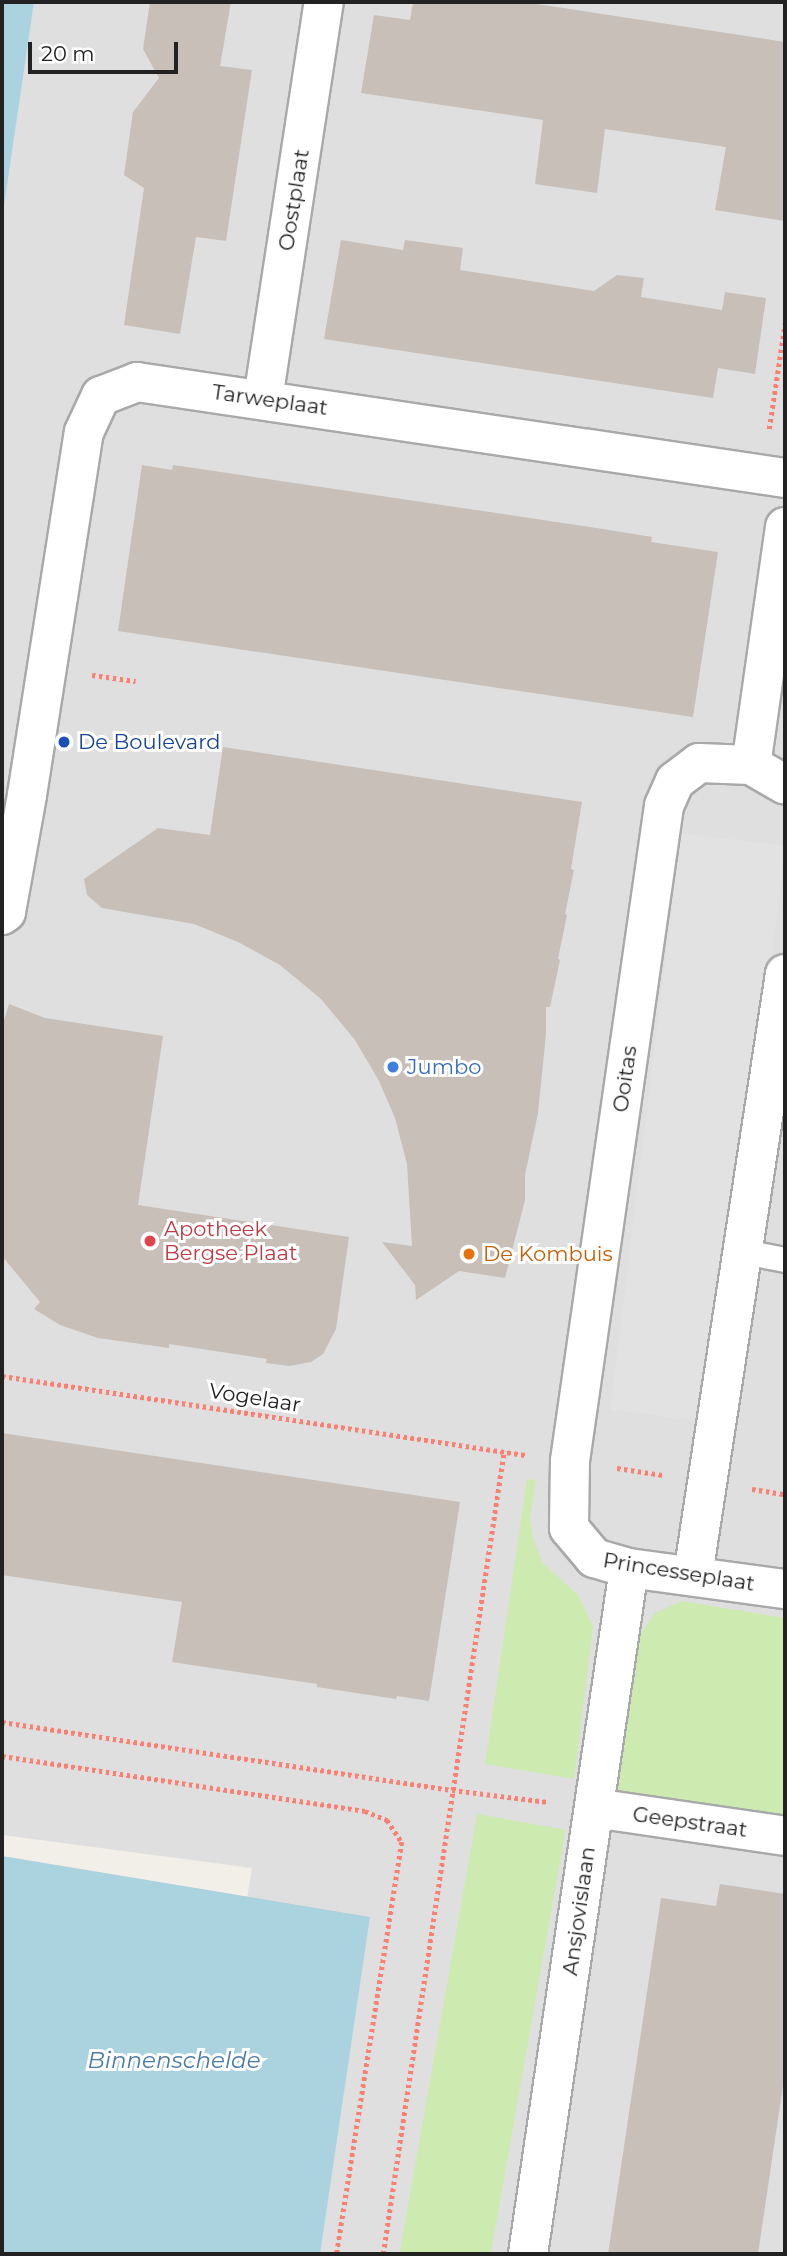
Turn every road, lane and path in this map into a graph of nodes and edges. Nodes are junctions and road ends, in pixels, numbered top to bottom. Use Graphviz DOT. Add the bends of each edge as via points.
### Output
graph roads {
  1 [pos="324,2"];
  2 [pos="785,323"];
  3 [pos="263,398"];
  4 [pos="774,476"];
  5 [pos="785,527"];
  6 [pos="751,765"];
  7 [pos="785,785"];
  8 [pos="15,793"];
  9 [pos="2,915"];
  10 [pos="785,975"];
  11 [pos="744,1252"];
  12 [pos="785,1260"];
  13 [pos="2,1376"];
  14 [pos="505,1451"];
  15 [pos="570,1461"];
  16 [pos="709,1482"];
  17 [pos="785,1494"];
  18 [pos="629,1568"];
  19 [pos="693,1575"];
  20 [pos="785,1589"];
  21 [pos="2,1722"];
  22 [pos="2,1756"];
  23 [pos="452,1790"];
  24 [pos="594,1808"];
  25 [pos="785,1836"];
  26 [pos="337,2254"];
  27 [pos="383,2254"];
  28 [pos="528,2254"];
  1 -- 3 [label="street, Oostplaat"];
  2 -- 4 [label="path"];
  3 -- 4 [label="street, Tarweplaat"];
  3 -- 8 [label="street, Tarweplaat" via="137,382 101,396 84,432 36,737"];
  5 -- 6 [label="street"];
  6 -- 7 [label="street, Ooitas"];
  6 -- 15 [label="street, Ooitas" via="699,763 675,781 664,806"];
  8 -- 9 [label="street" via="6,912"];
  10 -- 11 [label="street"];
  11 -- 12 [label="lane"];
  11 -- 16 [label="street"];
  13 -- 14 [label="path, Vogelaar"];
  14 -- 15 [label="path, Vogelaar"];
  14 -- 23 [label="path"];
  15 -- 16 [label="path, Vogelaar"];
  15 -- 18 [label="street, Princesseplaat" via="569,1528 594,1558"];
  16 -- 17 [label="path, Vogelaar"];
  16 -- 19 [label="street"];
  18 -- 19 [label="street, Princesseplaat"];
  18 -- 24 [label="street, Ansjovislaan"];
  19 -- 20 [label="street, Princesseplaat"];
  21 -- 23 [label="path"];
  22 -- 26 [label="path" via="365,1811 387,1820 402,1842"];
  23 -- 24 [label="path"];
  23 -- 27 [label="path"];
  24 -- 25 [label="street, Geepstraat"];
  24 -- 28 [label="street, Ansjovislaan"];
}
